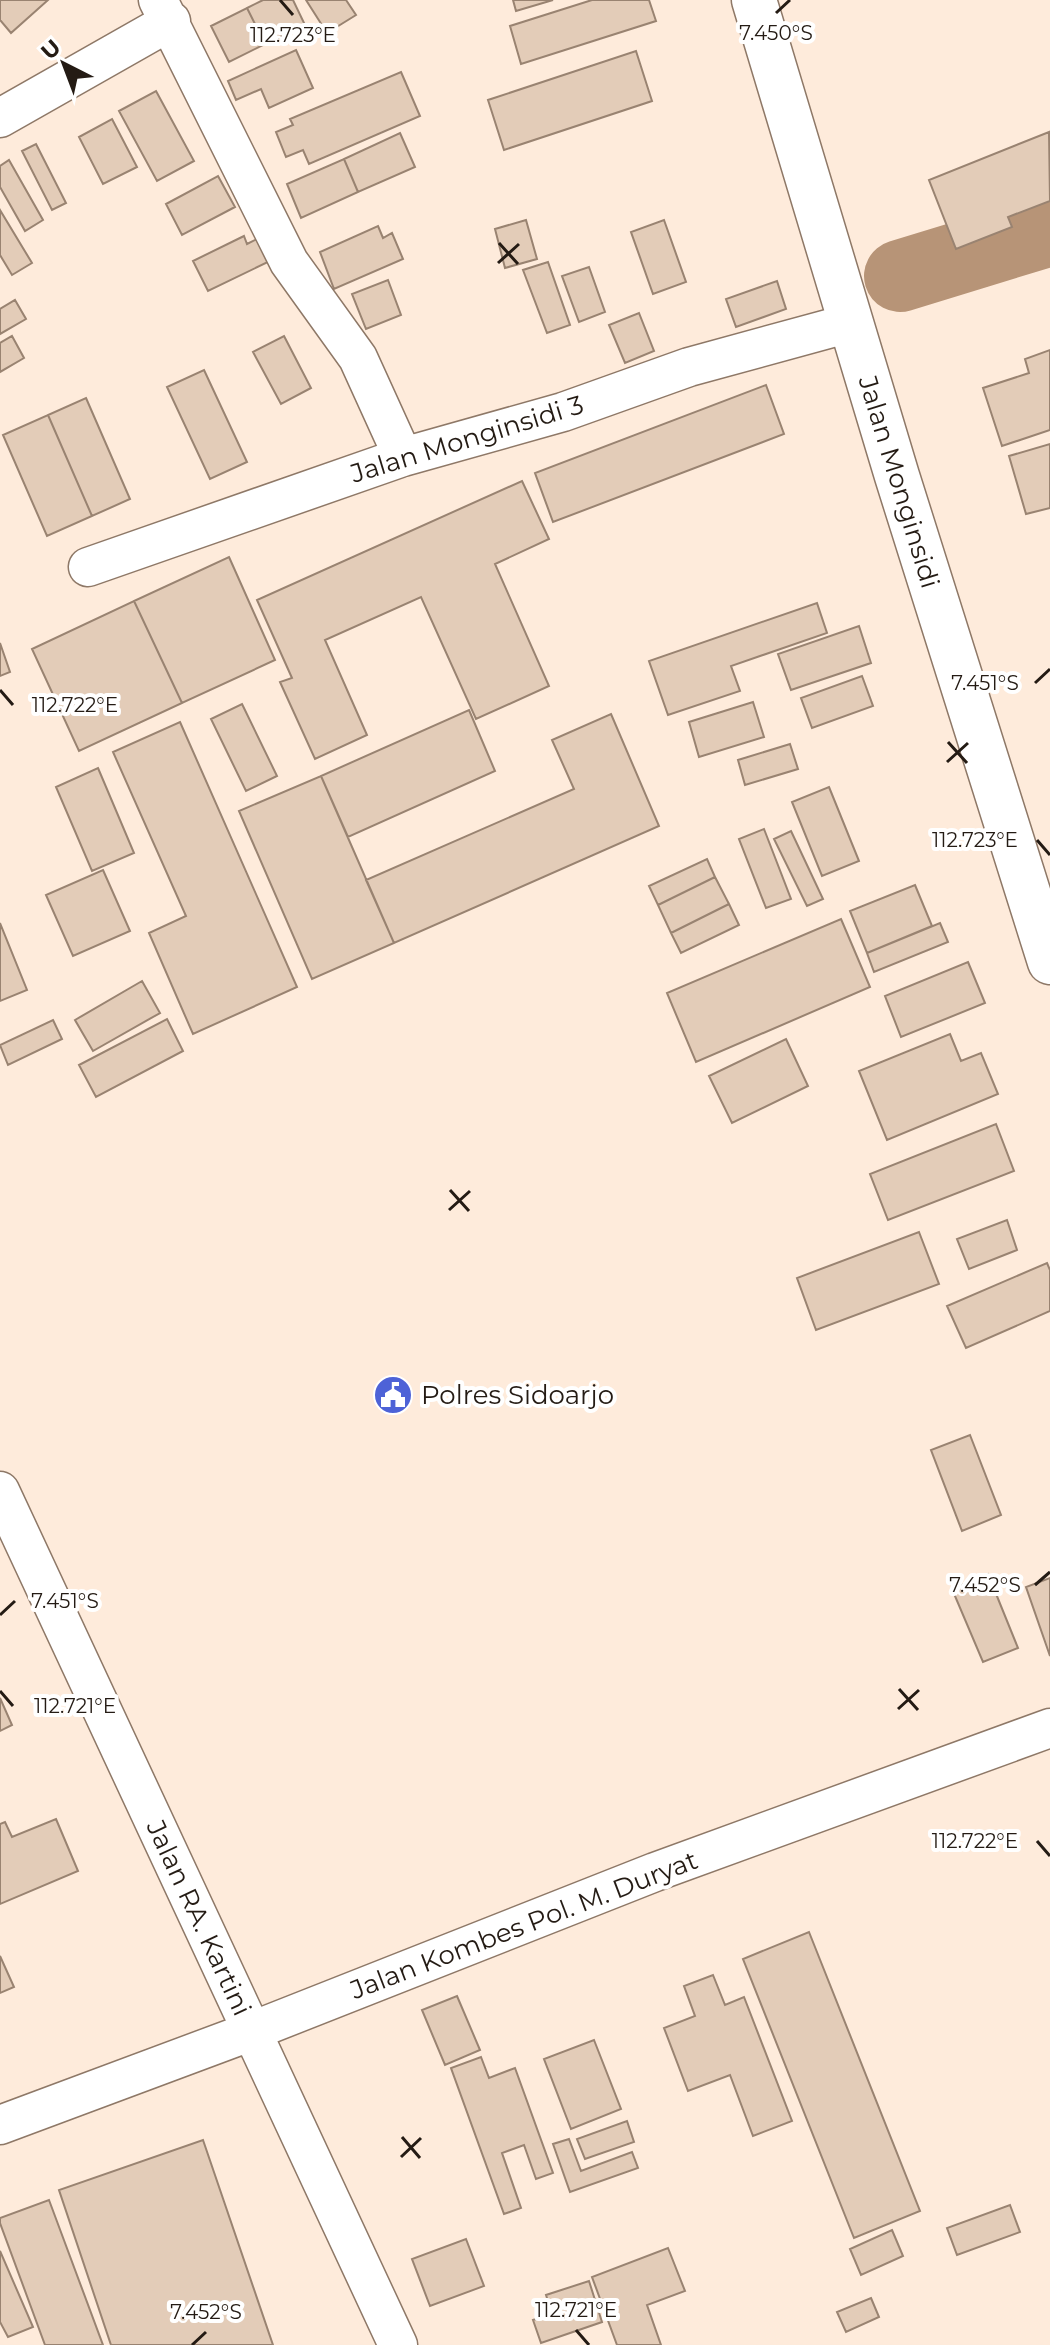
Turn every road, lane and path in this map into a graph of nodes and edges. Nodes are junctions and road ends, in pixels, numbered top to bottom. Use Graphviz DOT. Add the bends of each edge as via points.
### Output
graph roads {
  1 [pos="754,0"];
  2 [pos="165,10"];
  3 [pos="0,118"];
  4 [pos="850,323"];
  5 [pos="403,457"];
  6 [pos="88,567"];
  7 [pos="1050,962"];
  8 [pos="0,1491"];
  9 [pos="1050,1728"];
  10 [pos="252,2031"];
  11 [pos="0,2125"];
  12 [pos="398,2345"];
  1 -- 4 [label="main road, Jalan Monginsidi"];
  2 -- 3 [label="street"];
  2 -- 5 [label="street" via="289,262 358,358"];
  4 -- 5 [label="street, Jalan Monginsidi 3" via="689,367 563,412"];
  4 -- 7 [label="main road, Jalan Monginsidi"];
  5 -- 6 [label="street, Jalan Monginsidi 3"];
  8 -- 10 [label="street, Jalan RA. Kartini"];
  9 -- 10 [label="street, Jalan Kombes Pol. M. Duryat" via="655,1872"];
  10 -- 11 [label="street, Jalan Kombes Pol. M. Duryat"];
  10 -- 12 [label="street, Jalan RA. Kartini"];
}
